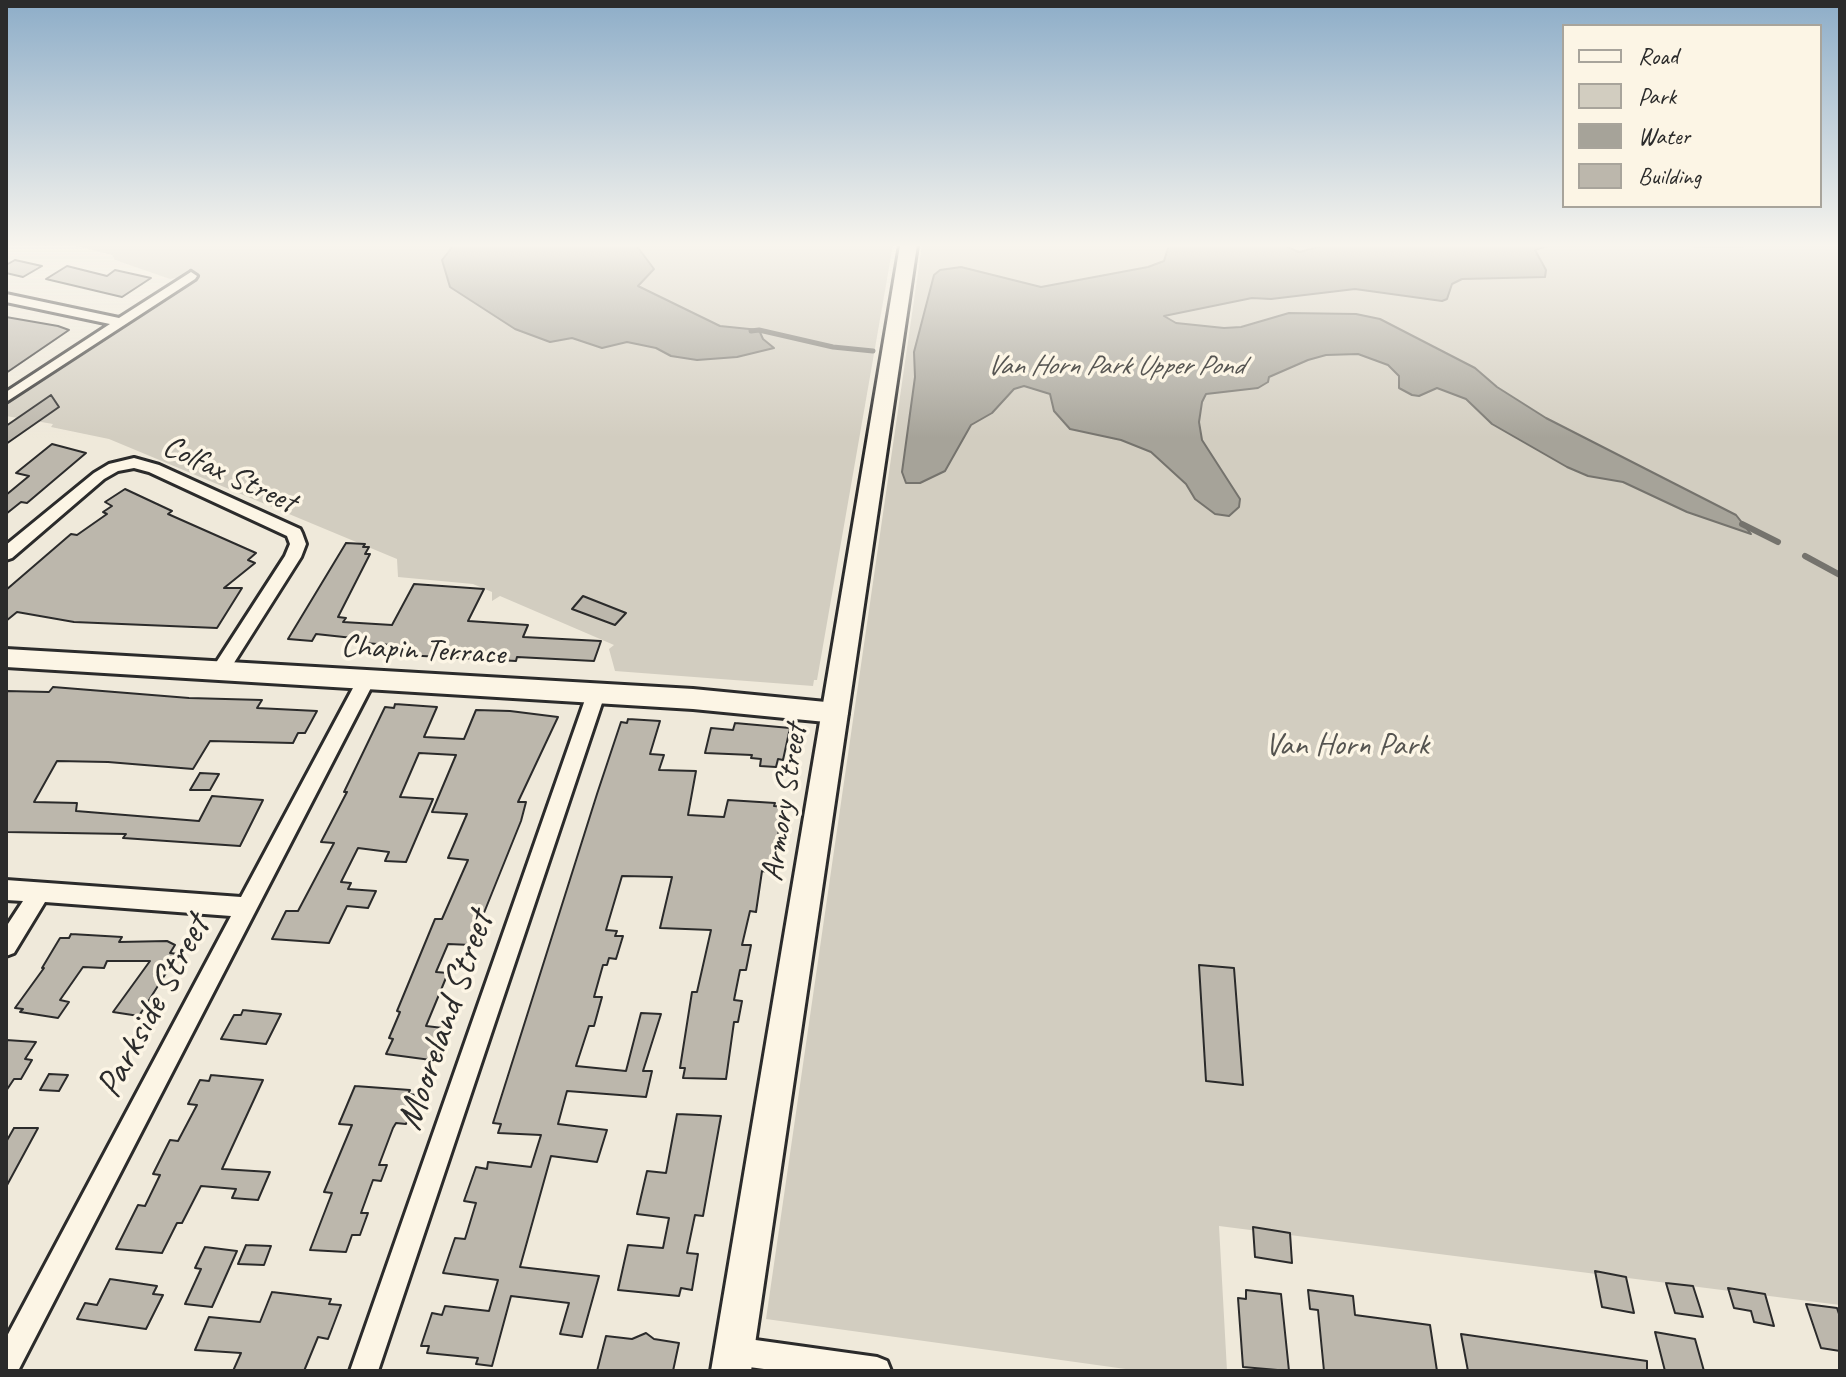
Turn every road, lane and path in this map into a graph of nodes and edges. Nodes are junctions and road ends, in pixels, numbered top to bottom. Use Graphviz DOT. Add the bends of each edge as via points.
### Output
graph roads {
  1 [pos="59,309"];
  2 [pos="139,309"];
  3 [pos="899,309"];
  4 [pos="119,322"];
  5 [pos="6,398"];
  6 [pos="6,554"];
  7 [pos="6,658"];
  8 [pos="219,672"];
  9 [pos="366,680"];
  10 [pos="596,694"];
  11 [pos="836,713"];
  12 [pos="6,890"];
  13 [pos="40,892"];
  14 [pos="247,907"];
  15 [pos="6,946"];
  16 [pos="732,1361"];
  17 [pos="6,1366"];
  18 [pos="364,1371"];
  19 [pos="877,1371"];
  1 -- 4 [label="street"];
  2 -- 4 [label="street"];
  3 -- 11 [label="main road, Armory Street"];
  4 -- 5 [label="street"];
  6 -- 8 [label="street, Colfax Street" via="99,476 124,464 154,468 294,533 293,557"];
  7 -- 8 [label="street, Chapin Terrace"];
  8 -- 9 [label="street, Chapin Terrace"];
  9 -- 10 [label="street, Chapin Terrace"];
  9 -- 14 [label="street, Parkside Street"];
  10 -- 11 [label="street, Chapin Terrace"];
  10 -- 18 [label="street, Mooreland Street"];
  11 -- 16 [label="main road, Armory Street"];
  12 -- 13 [label="street"];
  13 -- 14 [label="street"];
  13 -- 15 [label="street"];
  14 -- 17 [label="street, Parkside Street"];
  16 -- 19 [label="street"];
}
